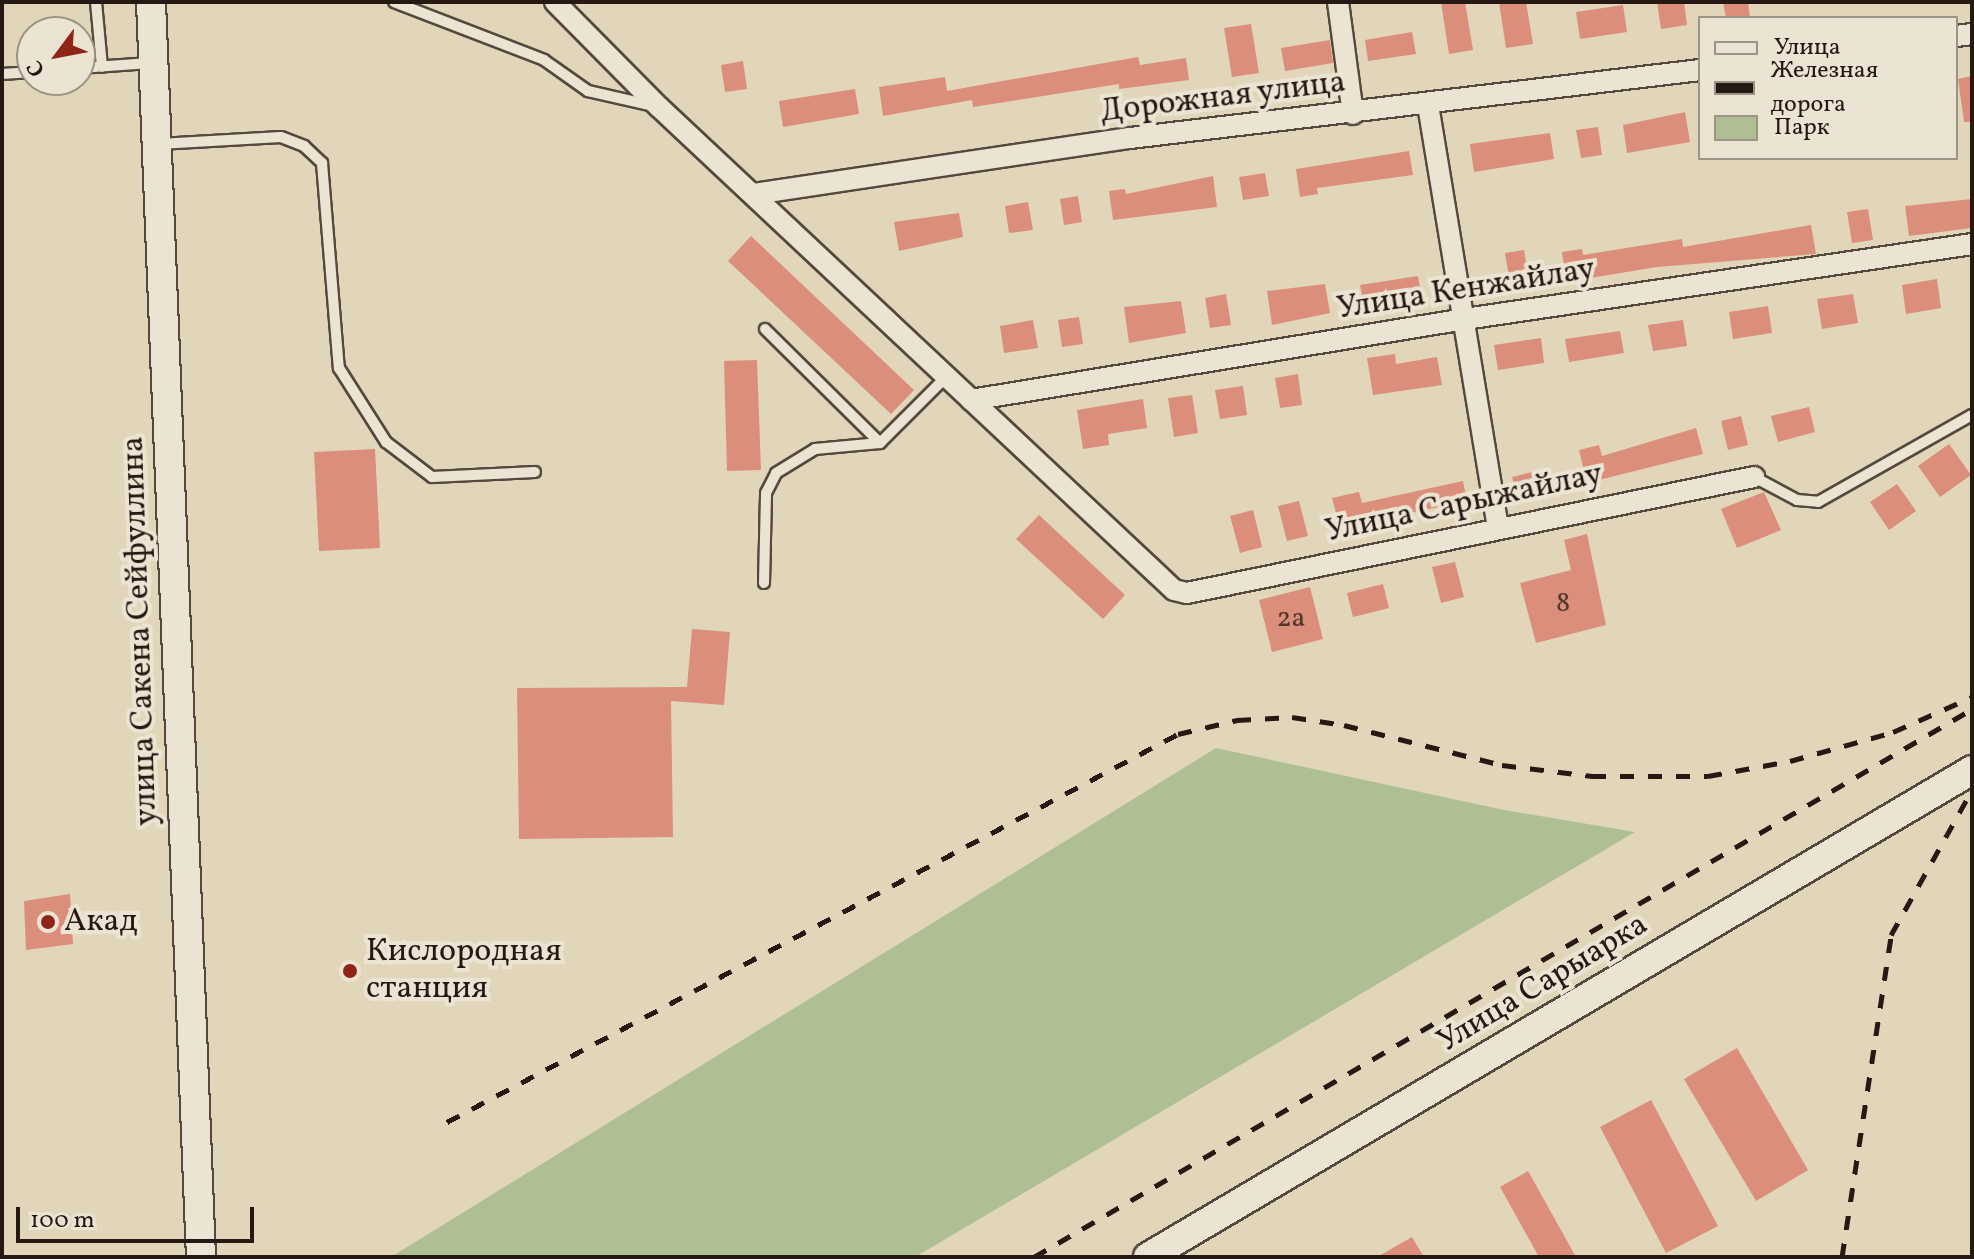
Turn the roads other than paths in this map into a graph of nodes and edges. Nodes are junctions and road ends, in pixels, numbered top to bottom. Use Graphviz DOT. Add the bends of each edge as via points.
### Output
graph roads {
  1 [pos="96,2"];
  2 [pos="151,2"];
  3 [pos="394,2"];
  4 [pos="555,2"];
  5 [pos="1338,2"];
  6 [pos="153,63"];
  7 [pos="96,67"];
  8 [pos="102,67"];
  9 [pos="1698,70"];
  10 [pos="1428,105"];
  11 [pos="659,107"];
  12 [pos="1353,114"];
  13 [pos="156,144"];
  14 [pos="754,194"];
  15 [pos="1972,244"];
  16 [pos="1465,319"];
  17 [pos="765,329"];
  18 [pos="946,377"];
  19 [pos="971,400"];
  20 [pos="1972,415"];
  21 [pos="880,443"];
  22 [pos="535,472"];
  23 [pos="1754,477"];
  24 [pos="1498,526"];
  25 [pos="764,583"];
  26 [pos="1972,770"];
  27 [pos="201,1257"];
  28 [pos="1148,1257"];
  1 -- 8 [label="lane"];
  2 -- 6 [label="street, улица Сакена Сейфуллина"];
  3 -- 11 [label="lane" via="544,60 588,91"];
  4 -- 11 [label="street"];
  5 -- 12 [label="street"];
  6 -- 8 [label="lane"];
  6 -- 13 [label="street, улица Сакена Сейфуллина"];
  7 -- 8 [label="lane"];
  9 -- 10 [label="street, Дорожная улица"];
  10 -- 12 [label="street, Дорожная улица"];
  10 -- 16 [label="street"];
  11 -- 14 [label="street"];
  12 -- 14 [label="street, Дорожная улица" via="1130,138"];
  13 -- 22 [label="lane" via="281,137 304,146 322,163 339,368 386,442 432,477"];
  13 -- 27 [label="street, улица Сакена Сейфуллина"];
  14 -- 18 [label="street"];
  15 -- 16 [label="street, Улица Кенжайлау"];
  16 -- 19 [label="street, Улица Кенжайлау"];
  16 -- 24 [label="street"];
  17 -- 21 [label="lane"];
  18 -- 19 [label="street"];
  18 -- 21 [label="lane"];
  19 -- 24 [label="street, Улица Сарыжайлау" via="1161,580 1187,593"];
  20 -- 23 [label="lane" via="1818,502 1797,500"];
  21 -- 25 [label="lane" via="815,449 776,473 766,493"];
  23 -- 24 [label="street, Улица Сарыжайлау"];
  26 -- 28 [label="street, Улица Сарыарка"];
}
